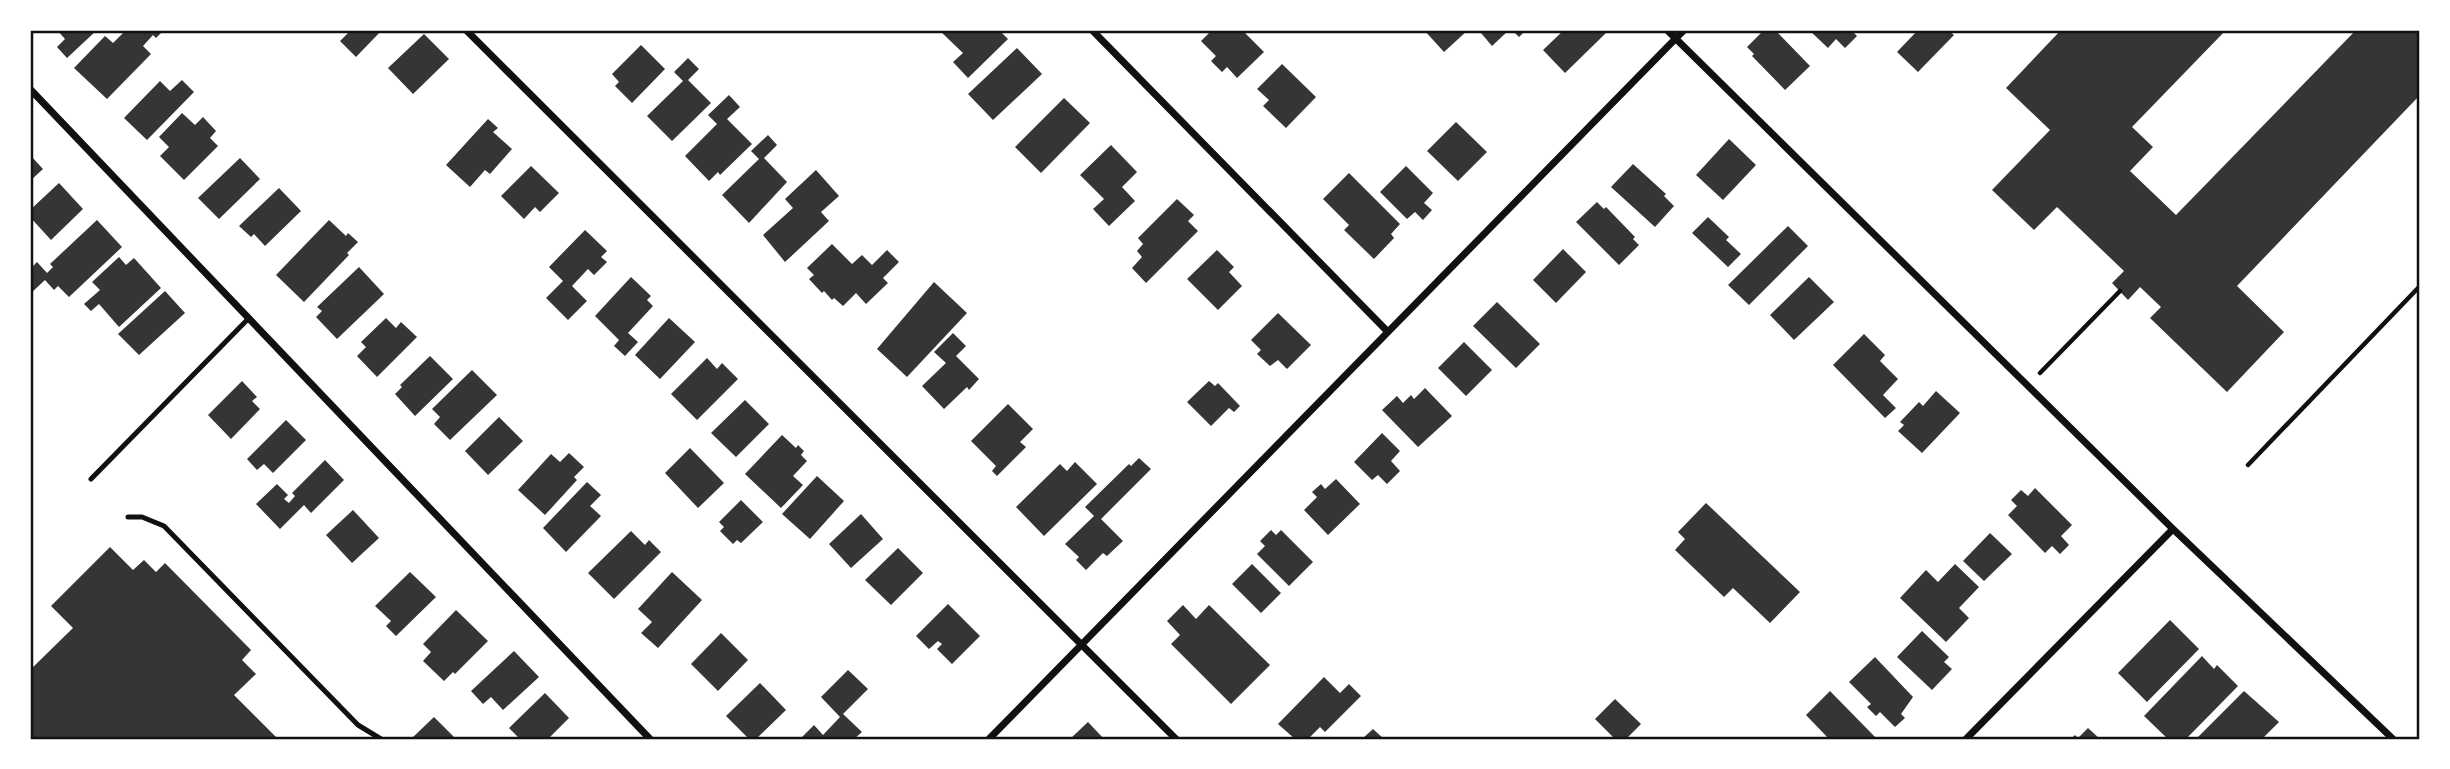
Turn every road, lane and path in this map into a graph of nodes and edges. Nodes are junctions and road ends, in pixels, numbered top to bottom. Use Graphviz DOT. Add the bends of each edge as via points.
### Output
graph roads {
  1 [pos="466,30"];
  2 [pos="1092,30"];
  3 [pos="1667,30"];
  4 [pos="1685,30"];
  5 [pos="1675,39"];
  6 [pos="30,89"];
  7 [pos="2420,286"];
  8 [pos="2120,291"];
  9 [pos="249,318"];
  10 [pos="1388,332"];
  11 [pos="2027,386"];
  12 [pos="2248,465"];
  13 [pos="91,480"];
  14 [pos="128,517"];
  15 [pos="2173,529"];
  16 [pos="1080,646"];
  17 [pos="381,739"];
  18 [pos="650,739"];
  19 [pos="989,739"];
  20 [pos="1175,739"];
  21 [pos="1966,739"];
  22 [pos="2393,739"];
  1 -- 16 [label="street"];
  2 -- 10 [label="street"];
  3 -- 5 [label="street"];
  4 -- 5 [label="street"];
  5 -- 10 [label="street"];
  5 -- 11 [label="street"];
  6 -- 9 [label="street"];
  7 -- 12 [label="path"];
  8 -- 11 [label="path"];
  9 -- 13 [label="lane"];
  9 -- 18 [label="street"];
  10 -- 16 [label="street"];
  11 -- 15 [label="street"];
  14 -- 17 [label="lane" via="152,520 179,540 358,725"];
  15 -- 21 [label="street"];
  15 -- 22 [label="street"];
  16 -- 19 [label="street"];
  16 -- 20 [label="street"];
}
